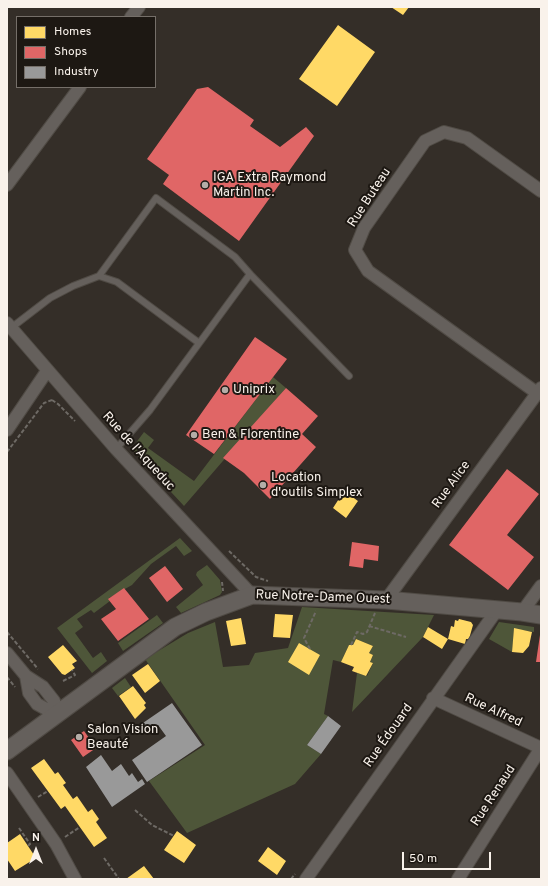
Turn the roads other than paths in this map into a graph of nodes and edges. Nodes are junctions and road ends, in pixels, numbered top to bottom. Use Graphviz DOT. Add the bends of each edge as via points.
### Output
graph roads {
  1 [pos="139,7"];
  2 [pos="132,16"];
  3 [pos="79,88"];
  4 [pos="7,185"];
  5 [pos="541,191"];
  6 [pos="250,274"];
  7 [pos="99,276"];
  8 [pos="9,326"];
  9 [pos="199,343"];
  10 [pos="47,372"];
  11 [pos="349,376"];
  12 [pos="539,390"];
  13 [pos="7,430"];
  14 [pos="116,449"];
  15 [pos="541,586"];
  16 [pos="252,595"];
  17 [pos="381,605"];
  18 [pos="498,610"];
  19 [pos="522,612"];
  20 [pos="541,615"];
  21 [pos="7,653"];
  22 [pos="433,698"];
  23 [pos="57,715"];
  24 [pos="541,748"];
  25 [pos="7,751"];
  26 [pos="7,773"];
  27 [pos="75,879"];
  28 [pos="306,879"];
  29 [pos="458,879"];
  1 -- 2 [label="street"];
  3 -- 4 [label="street"];
  5 -- 12 [label="street, Rue Buteau" via="467,138 444,132 425,141 364,228 355,250 368,271"];
  6 -- 7 [label="lane" via="235,257 156,198"];
  6 -- 9 [label="lane"];
  6 -- 11 [label="lane"];
  7 -- 8 [label="lane" via="50,298"];
  7 -- 9 [label="lane" via="117,282"];
  8 -- 10 [label="street, Rue de l'Aqueduc"];
  9 -- 14 [label="lane" via="150,410"];
  10 -- 13 [label="street"];
  10 -- 14 [label="street, Rue de l'Aqueduc"];
  12 -- 17 [label="street, Rue Alice"];
  14 -- 16 [label="street, Rue de l'Aqueduc"];
  15 -- 19 [label="street"];
  16 -- 17 [label="street, Rue Notre-Dame Ouest"];
  16 -- 23 [label="street, Rue Notre-Dame Ouest" via="175,627"];
  17 -- 18 [label="street, Rue Notre-Dame Ouest"];
  18 -- 19 [label="street, Rue Notre-Dame Ouest"];
  18 -- 22 [label="street, Rue Édouard"];
  19 -- 20 [label="street, Rue Notre-Dame Ouest"];
  21 -- 23 [label="street" via="26,676 43,687 54,701"];
  22 -- 24 [label="street, Rue Alfred"];
  22 -- 28 [label="street, Rue Édouard"];
  23 -- 25 [label="street, Rue Notre-Dame Ouest"];
  24 -- 29 [label="street, Rue Renaud"];
  26 -- 27 [label="street" via="56,844"];
}
